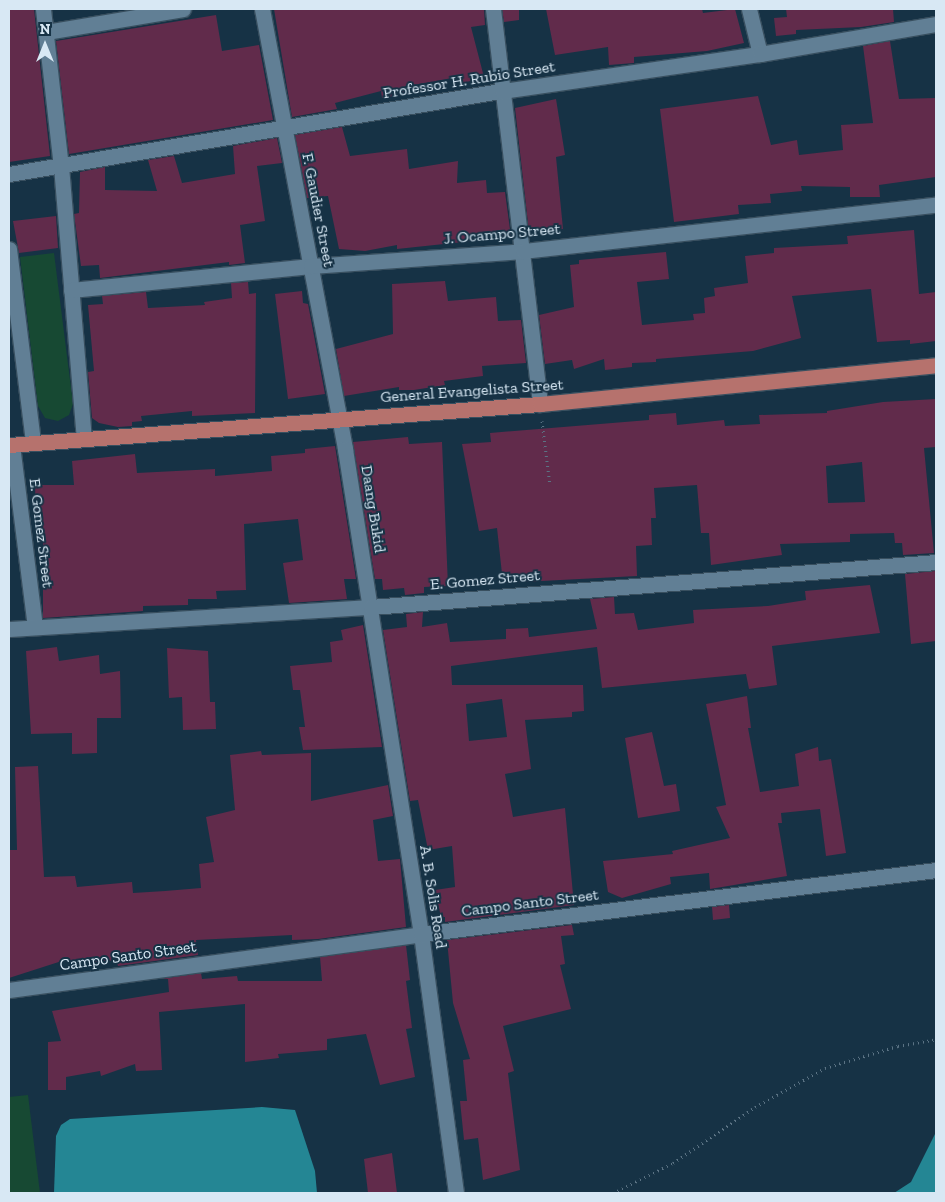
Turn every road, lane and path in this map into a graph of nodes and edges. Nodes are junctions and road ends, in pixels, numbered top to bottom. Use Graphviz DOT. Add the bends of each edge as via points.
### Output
graph roads {
  1 [pos="43,9"];
  2 [pos="183,9"];
  3 [pos="262,9"];
  4 [pos="493,9"];
  5 [pos="749,9"];
  6 [pos="936,24"];
  7 [pos="46,32"];
  8 [pos="760,54"];
  9 [pos="502,91"];
  10 [pos="284,129"];
  11 [pos="61,166"];
  12 [pos="9,174"];
  13 [pos="936,206"];
  14 [pos="9,248"];
  15 [pos="523,251"];
  16 [pos="311,266"];
  17 [pos="71,290"];
  18 [pos="936,365"];
  19 [pos="540,404"];
  20 [pos="340,417"];
  21 [pos="84,438"];
  22 [pos="34,442"];
  23 [pos="10,445"];
  24 [pos="550,485"];
  25 [pos="936,562"];
  26 [pos="371,607"];
  27 [pos="35,626"];
  28 [pos="9,629"];
  29 [pos="936,870"];
  30 [pos="421,934"];
  31 [pos="9,990"];
  32 [pos="936,1038"];
  33 [pos="456,1193"];
  34 [pos="613,1193"];
  1 -- 7 [label="street"];
  2 -- 7 [label="street"];
  3 -- 10 [label="street, F. Gaudier Street"];
  4 -- 9 [label="street"];
  5 -- 8 [label="street"];
  6 -- 8 [label="street, Professor H. Rubio Street"];
  7 -- 11 [label="street"];
  8 -- 9 [label="street, Professor H. Rubio Street"];
  9 -- 10 [label="street, Professor H. Rubio Street"];
  9 -- 15 [label="street"];
  10 -- 11 [label="street, Professor H. Rubio Street"];
  10 -- 16 [label="street, F. Gaudier Street"];
  11 -- 12 [label="street, Professor H. Rubio Street"];
  11 -- 17 [label="street"];
  13 -- 15 [label="street, J. Ocampo Street"];
  14 -- 22 [label="street"];
  15 -- 16 [label="street, J. Ocampo Street"];
  15 -- 19 [label="street"];
  16 -- 17 [label="street, J. Ocampo Street"];
  16 -- 20 [label="street, F. Gaudier Street"];
  17 -- 21 [label="street"];
  18 -- 19 [label="main road, General Evangelista Street"];
  19 -- 20 [label="main road, General Evangelista Street"];
  19 -- 24 [label="path"];
  20 -- 21 [label="main road, General Evangelista Street"];
  20 -- 26 [label="street, Daang Bukid"];
  21 -- 22 [label="main road, General Evangelista Street"];
  22 -- 23 [label="main road, General Evangelista Street"];
  23 -- 27 [label="street, E. Gomez Street"];
  25 -- 26 [label="street, E. Gomez Street"];
  26 -- 27 [label="street, E. Gomez Street"];
  26 -- 30 [label="street, A. B. Solis Road"];
  27 -- 28 [label="street, E. Gomez Street"];
  29 -- 30 [label="street, Campo Santo Street"];
  30 -- 31 [label="street, Campo Santo Street"];
  30 -- 33 [label="street, A. B. Solis Road"];
  32 -- 34 [label="path" via="825,1068 755,1107 673,1163"];
}
